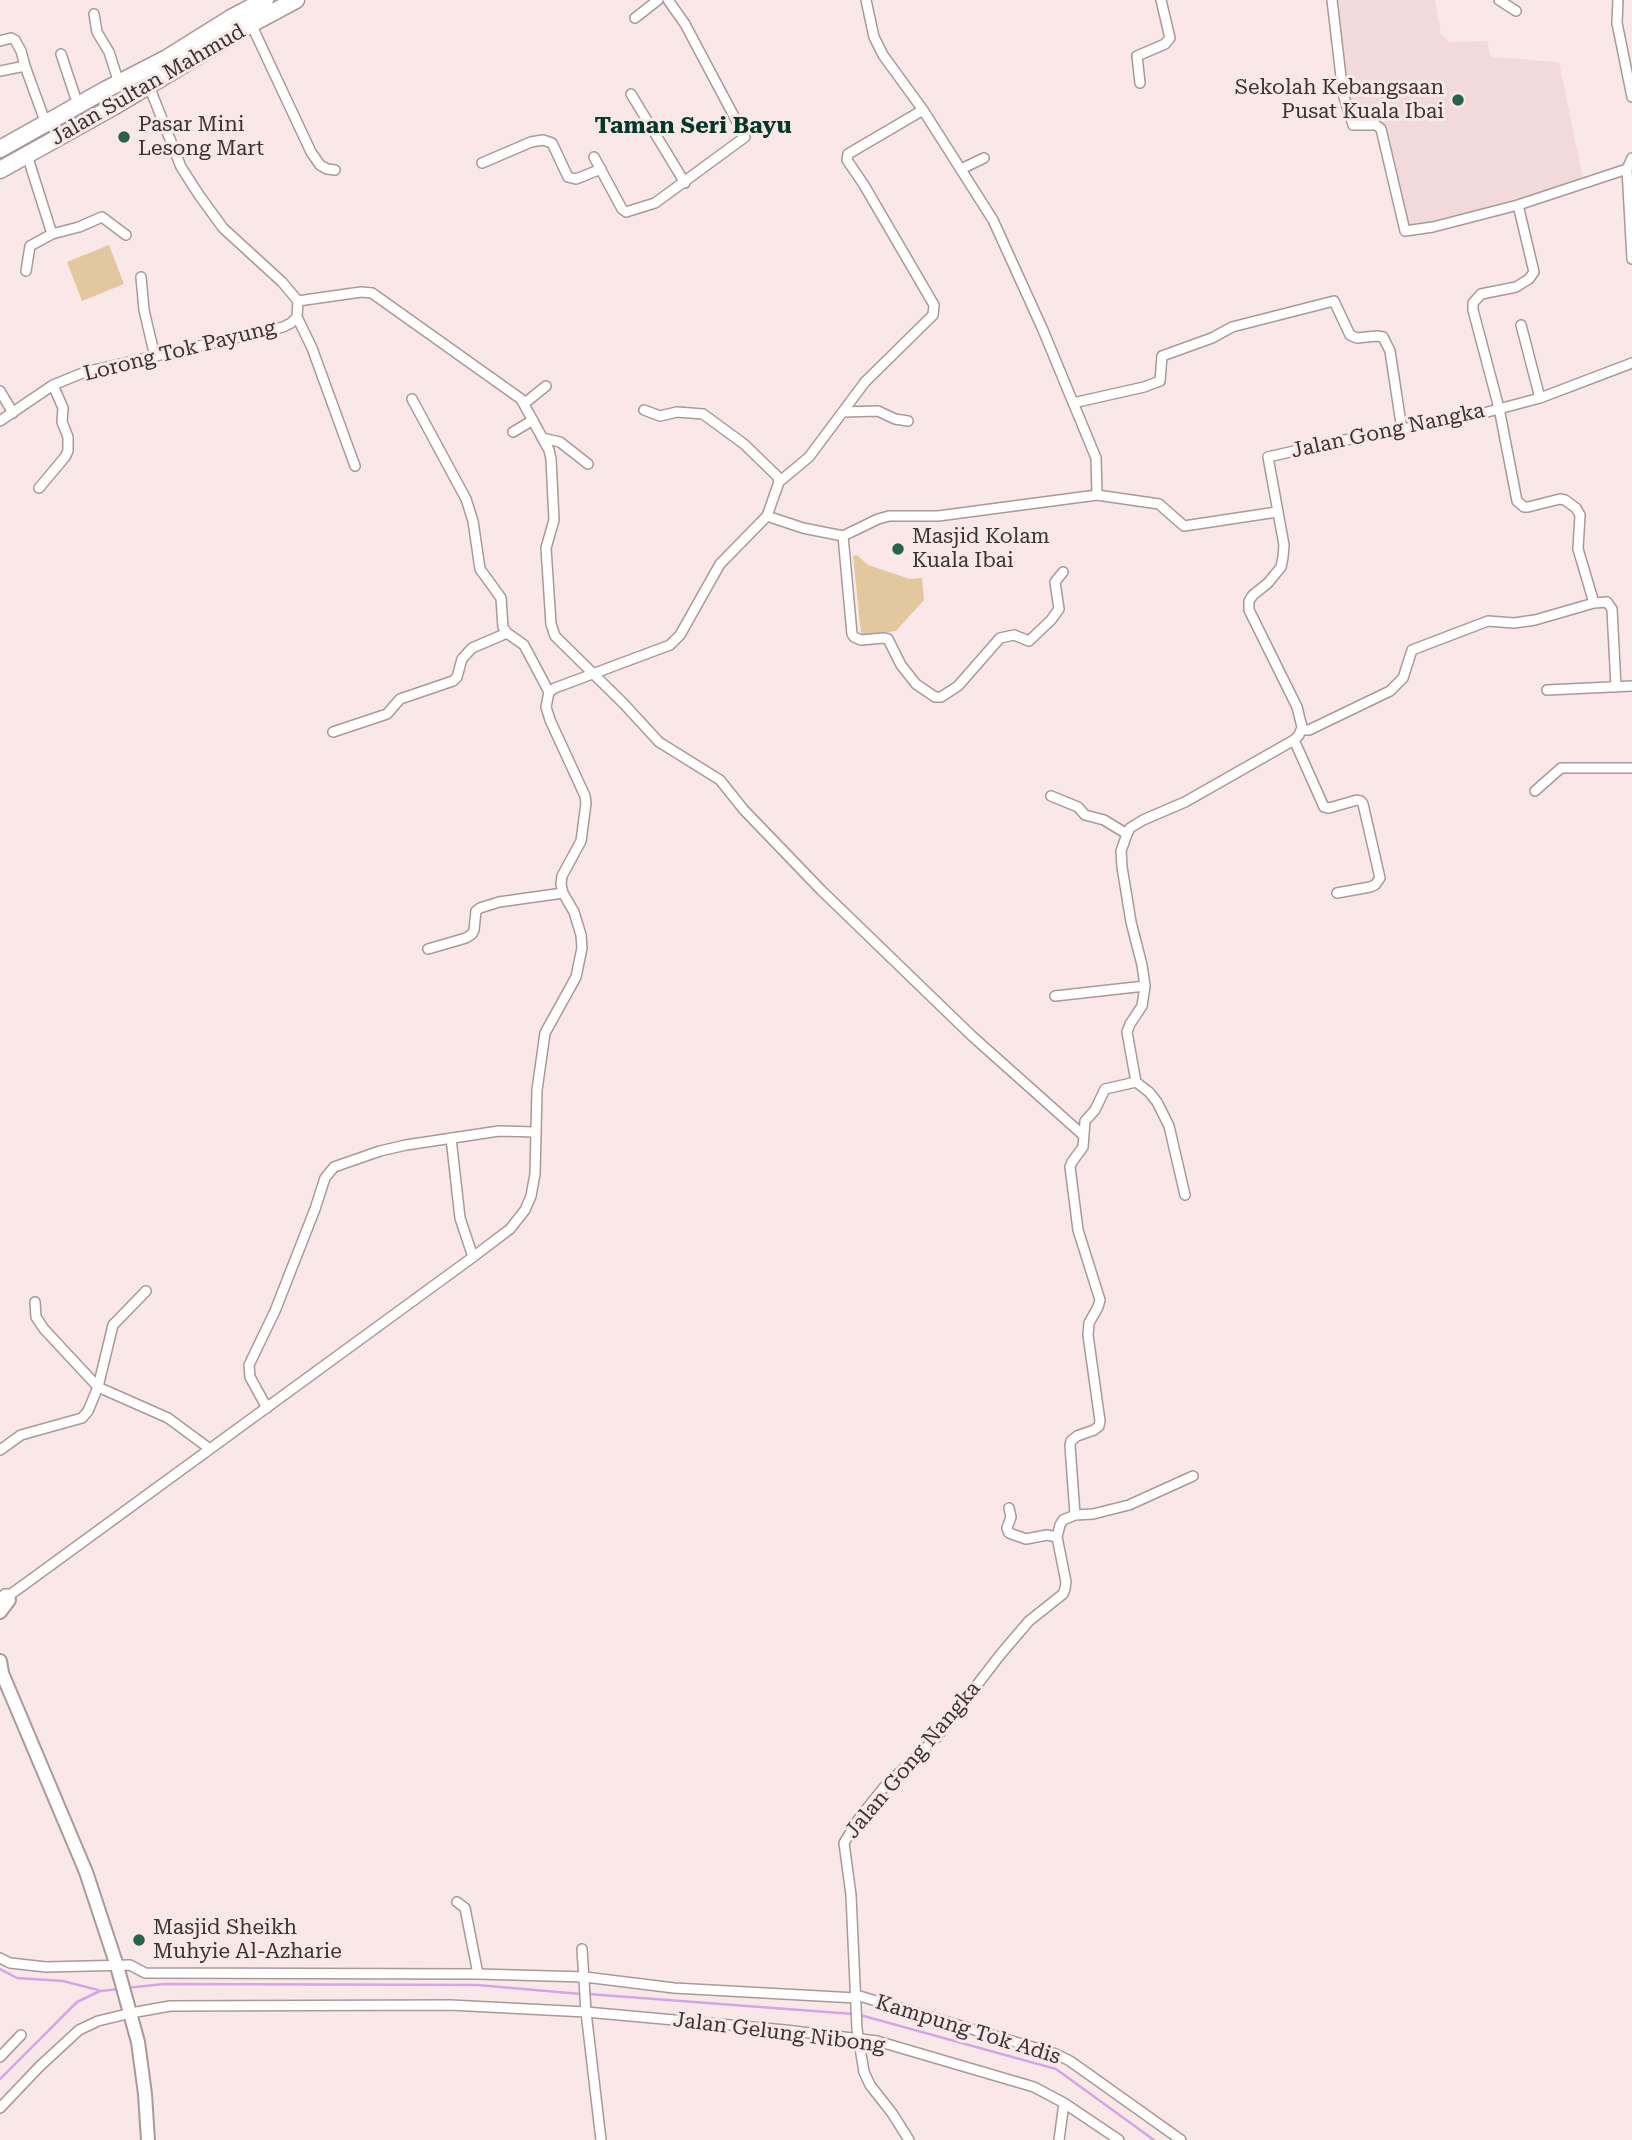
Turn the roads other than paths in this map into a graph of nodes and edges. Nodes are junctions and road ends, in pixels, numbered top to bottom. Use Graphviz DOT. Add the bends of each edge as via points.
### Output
graph roads {
  1 [pos="265,0"];
  2 [pos="296,0"];
  3 [pos="658,0"];
  4 [pos="668,0"];
  5 [pos="866,0"];
  6 [pos="1161,0"];
  7 [pos="1332,0"];
  8 [pos="1499,0"];
  9 [pos="1618,0"];
  10 [pos="1516,10"];
  11 [pos="94,14"];
  12 [pos="635,18"];
  13 [pos="251,24"];
  14 [pos="0,41"];
  15 [pos="61,54"];
  16 [pos="25,66"];
  17 [pos="0,71"];
  18 [pos="1140,83"];
  19 [pos="149,86"];
  20 [pos="112,87"];
  21 [pos="631,94"];
  22 [pos="1632,97"];
  23 [pos="78,105"];
  24 [pos="113,107"];
  25 [pos="923,110"];
  26 [pos="46,124"];
  27 [pos="0,149"];
  28 [pos="27,155"];
  29 [pos="594,157"];
  30 [pos="984,158"];
  31 [pos="1632,158"];
  32 [pos="482,163"];
  33 [pos="601,169"];
  34 [pos="961,169"];
  35 [pos="1627,169"];
  36 [pos="0,170"];
  37 [pos="335,170"];
  38 [pos="685,183"];
  39 [pos="1518,205"];
  40 [pos="52,234"];
  41 [pos="126,235"];
  42 [pos="1632,259"];
  43 [pos="26,271"];
  44 [pos="141,277"];
  45 [pos="298,301"];
  46 [pos="297,317"];
  47 [pos="1521,325"];
  48 [pos="155,357"];
  49 [pos="1632,363"];
  50 [pos="53,385"];
  51 [pos="546,386"];
  52 [pos="0,391"];
  53 [pos="412,398"];
  54 [pos="1540,398"];
  55 [pos="1073,403"];
  56 [pos="525,404"];
  57 [pos="1499,408"];
  58 [pos="644,410"];
  59 [pos="843,412"];
  60 [pos="13,413"];
  61 [pos="533,420"];
  62 [pos="0,421"];
  63 [pos="908,421"];
  64 [pos="1402,429"];
  65 [pos="513,432"];
  66 [pos="542,438"];
  67 [pos="588,464"];
  68 [pos="355,466"];
  69 [pos="779,482"];
  70 [pos="39,488"];
  71 [pos="1097,495"];
  72 [pos="1278,512"];
  73 [pos="767,516"];
  74 [pos="843,537"];
  75 [pos="1063,572"];
  76 [pos="1594,603"];
  77 [pos="507,633"];
  78 [pos="594,674"];
  79 [pos="1632,686"];
  80 [pos="1616,687"];
  81 [pos="1547,690"];
  82 [pos="549,692"];
  83 [pos="1301,730"];
  84 [pos="333,732"];
  85 [pos="1294,740"];
  86 [pos="1632,768"];
  87 [pos="1535,791"];
  88 [pos="1051,796"];
  89 [pos="1127,834"];
  90 [pos="563,892"];
  91 [pos="1337,894"];
  92 [pos="428,948"];
  93 [pos="1145,986"];
  94 [pos="1055,996"];
  95 [pos="1135,1077"];
  96 [pos="536,1132"];
  97 [pos="1083,1135"];
  98 [pos="451,1138"];
  99 [pos="1185,1195"];
  100 [pos="472,1257"];
  101 [pos="146,1291"];
  102 [pos="35,1302"];
  103 [pos="98,1387"];
  104 [pos="267,1408"];
  105 [pos="210,1449"];
  106 [pos="0,1450"];
  107 [pos="1193,1476"];
  108 [pos="1009,1508"];
  109 [pos="1075,1515"];
  110 [pos="1057,1537"];
  111 [pos="4,1600"];
  112 [pos="1,1666"];
  113 [pos="457,1902"];
  114 [pos="582,1949"];
  115 [pos="0,1958"];
  116 [pos="118,1969"];
  117 [pos="478,1975"];
  118 [pos="585,1978"];
  119 [pos="856,1999"];
  120 [pos="129,2007"];
  121 [pos="586,2010"];
  122 [pos="858,2034"];
  123 [pos="22,2035"];
  124 [pos="0,2057"];
  125 [pos="1064,2103"];
  126 [pos="0,2108"];
  127 [pos="148,2140"];
  128 [pos="601,2140"];
  129 [pos="909,2140"];
  130 [pos="1059,2140"];
  131 [pos="1119,2140"];
  132 [pos="1181,2140"];
  1 -- 20 [label="highway, Jalan Sultan Mahmud"];
  2 -- 13 [label="highway, Jalan Sultan Mahmud"];
  3 -- 12 [label="street"];
  4 -- 38 [label="street" via="745,137"];
  5 -- 25 [label="street" via="883,55"];
  6 -- 18 [label="street" via="1170,38 1138,57"];
  7 -- 39 [label="street" via="1343,94 1353,125 1381,129 1405,231"];
  8 -- 10 [label="street"];
  9 -- 22 [label="street" via="1617,23"];
  11 -- 20 [label="street" via="97,32 109,52"];
  13 -- 19 [label="highway, Jalan Sultan Mahmud"];
  13 -- 37 [label="street" via="312,152 320,165"];
  14 -- 16 [label="street" via="15,40"];
  15 -- 23 [label="street"];
  16 -- 17 [label="street"];
  16 -- 26 [label="street"];
  19 -- 24 [label="highway, Jalan Sultan Mahmud"];
  19 -- 45 [label="street, Lorong Tok Payung" via="181,167 199,195 223,228"];
  20 -- 23 [label="highway, Jalan Sultan Mahmud"];
  20 -- 24 [label="highway"];
  21 -- 38 [label="street"];
  23 -- 26 [label="highway, Jalan Sultan Mahmud"];
  24 -- 28 [label="highway, Jalan Sultan Mahmud"];
  25 -- 34 [label="street"];
  25 -- 59 [label="street" via="848,154 847,160 934,305 933,316 865,382"];
  26 -- 27 [label="highway, Jalan Sultan Mahmud"];
  28 -- 36 [label="highway, Jalan Sultan Mahmud"];
  28 -- 40 [label="street"];
  29 -- 33 [label="street"];
  30 -- 34 [label="street"];
  31 -- 35 [label="street"];
  32 -- 33 [label="street" via="543,140 552,143 568,177 576,179"];
  33 -- 38 [label="street" via="626,212 655,203"];
  34 -- 55 [label="street" via="993,220"];
  35 -- 39 [label="street"];
  35 -- 42 [label="street"];
  39 -- 57 [label="street" via="1534,272 1516,287 1481,294 1473,303"];
  40 -- 41 [label="street" via="102,217"];
  40 -- 43 [label="street" via="30,246"];
  44 -- 48 [label="street"];
  45 -- 46 [label="street, Lorong Tok Payung"];
  45 -- 56 [label="street" via="372,293"];
  46 -- 48 [label="street, Lorong Tok Payung" via="283,327"];
  46 -- 68 [label="street"];
  47 -- 54 [label="street"];
  48 -- 50 [label="street, Lorong Tok Payung" via="85,372"];
  49 -- 54 [label="street, Jalan Gong Nangka"];
  50 -- 60 [label="street, Lorong Tok Payung"];
  50 -- 70 [label="street" via="63,408 68,451"];
  51 -- 56 [label="street"];
  52 -- 60 [label="street"];
  53 -- 77 [label="street" via="466,499 480,569 500,595 501,621"];
  54 -- 57 [label="street, Jalan Gong Nangka"];
  55 -- 64 [label="street" via="1160,381 1162,356 1232,327 1334,301 1350,335 1384,337"];
  55 -- 71 [label="street" via="1096,458"];
  56 -- 61 [label="street"];
  57 -- 64 [label="street, Jalan Gong Nangka"];
  57 -- 76 [label="street" via="1517,501 1528,507 1565,500 1580,515 1578,549"];
  58 -- 69 [label="street" via="660,416 685,412 708,417 750,449"];
  59 -- 63 [label="street" via="878,411"];
  59 -- 69 [label="street" via="809,457"];
  60 -- 62 [label="street, Lorong Tok Payung"];
  61 -- 65 [label="street"];
  61 -- 66 [label="street"];
  64 -- 72 [label="street, Jalan Gong Nangka" via="1268,457"];
  66 -- 67 [label="street" via="560,442"];
  66 -- 78 [label="street" via="551,459 554,516 546,548 552,628"];
  69 -- 73 [label="street"];
  71 -- 72 [label="street" via="1159,504 1184,526"];
  71 -- 74 [label="street" via="938,516 889,516"];
  72 -- 83 [label="street, Jalan Gong Nangka" via="1284,545 1281,567 1253,595 1249,610 1297,707"];
  73 -- 74 [label="street"];
  73 -- 78 [label="street" via="720,564 675,642"];
  74 -- 75 [label="street" via="852,634 861,640 888,639 916,684 935,697 958,686 1000,638 1014,635 1029,641 1051,620 1059,609 1055,582"];
  76 -- 80 [label="street" via="1608,602 1612,609"];
  76 -- 83 [label="street" via="1535,620 1488,621 1412,650 1403,678 1390,691"];
  77 -- 82 [label="street" via="524,645"];
  77 -- 84 [label="street" via="471,648 453,681 400,699 387,714"];
  78 -- 82 [label="street"];
  78 -- 97 [label="street" via="659,743 720,780 831,900"];
  79 -- 80 [label="street"];
  80 -- 81 [label="street"];
  82 -- 90 [label="street" via="546,707 550,720 586,803 581,841 562,876"];
  83 -- 85 [label="street"];
  85 -- 89 [label="street" via="1185,802 1143,820"];
  85 -- 91 [label="street" via="1324,807 1357,800 1363,804 1380,878 1376,885"];
  86 -- 87 [label="street" via="1561,768"];
  88 -- 89 [label="street"];
  89 -- 93 [label="street" via="1122,867"];
  90 -- 92 [label="street" via="480,908 474,930 466,938"];
  90 -- 96 [label="street" via="578,924 581,957 576,977 545,1033"];
  93 -- 94 [label="street"];
  93 -- 95 [label="street" via="1142,1006 1127,1032"];
  95 -- 97 [label="street" via="1103,1091"];
  95 -- 99 [label="street" via="1157,1102 1168,1126"];
  96 -- 98 [label="street" via="499,1131"];
  96 -- 100 [label="street" via="534,1184 525,1210 510,1229"];
  97 -- 109 [label="street" via="1083,1147 1070,1171 1078,1230 1100,1300 1088,1335 1100,1421 1070,1445"];
  98 -- 100 [label="street" via="460,1218"];
  98 -- 104 [label="street" via="380,1150 334,1167 325,1178 275,1311 249,1365 250,1377"];
  100 -- 104 [label="street"];
  101 -- 103 [label="street" via="113,1325"];
  102 -- 103 [label="street" via="36,1317 44,1329"];
  103 -- 105 [label="street" via="168,1418"];
  103 -- 106 [label="street" via="82,1418 21,1435"];
  104 -- 105 [label="street"];
  105 -- 111 [label="street"];
  107 -- 109 [label="street" via="1129,1504"];
  108 -- 110 [label="street" via="1009,1533 1026,1539"];
  109 -- 110 [label="street" via="1063,1520"];
  110 -- 119 [label="street, Jalan Gong Nangka" via="1066,1582 1063,1594 1029,1621 936,1738 860,1817 844,1843"];
  112 -- 116 [label="street" via="86,1872"];
  113 -- 117 [label="street" via="466,1908"];
  114 -- 118 [label="street"];
  115 -- 116 [label="street, Kampung Tok Adis" via="46,1967"];
  116 -- 117 [label="street, Kampung Tok Adis" via="130,1965 144,1973"];
  116 -- 120 [label="street"];
  117 -- 118 [label="street, Kampung Tok Adis"];
  118 -- 119 [label="street, Kampung Tok Adis"];
  118 -- 121 [label="street"];
  119 -- 122 [label="street"];
  119 -- 132 [label="street, Kampung Tok Adis" via="1056,2054"];
  120 -- 121 [label="street, Jalan Gelung Nibong" via="391,2004"];
  120 -- 126 [label="street, Jalan Gelung Nibong" via="79,2030"];
  120 -- 127 [label="street" via="138,2042"];
  121 -- 122 [label="street, Jalan Gelung Nibong"];
  121 -- 128 [label="street"];
  122 -- 125 [label="street, Jalan Gelung Nibong" via="1013,2079"];
  122 -- 129 [label="street" via="870,2085"];
  123 -- 124 [label="street"];
  125 -- 130 [label="street"];
  125 -- 131 [label="street, Jalan Gelung Nibong"];
}
